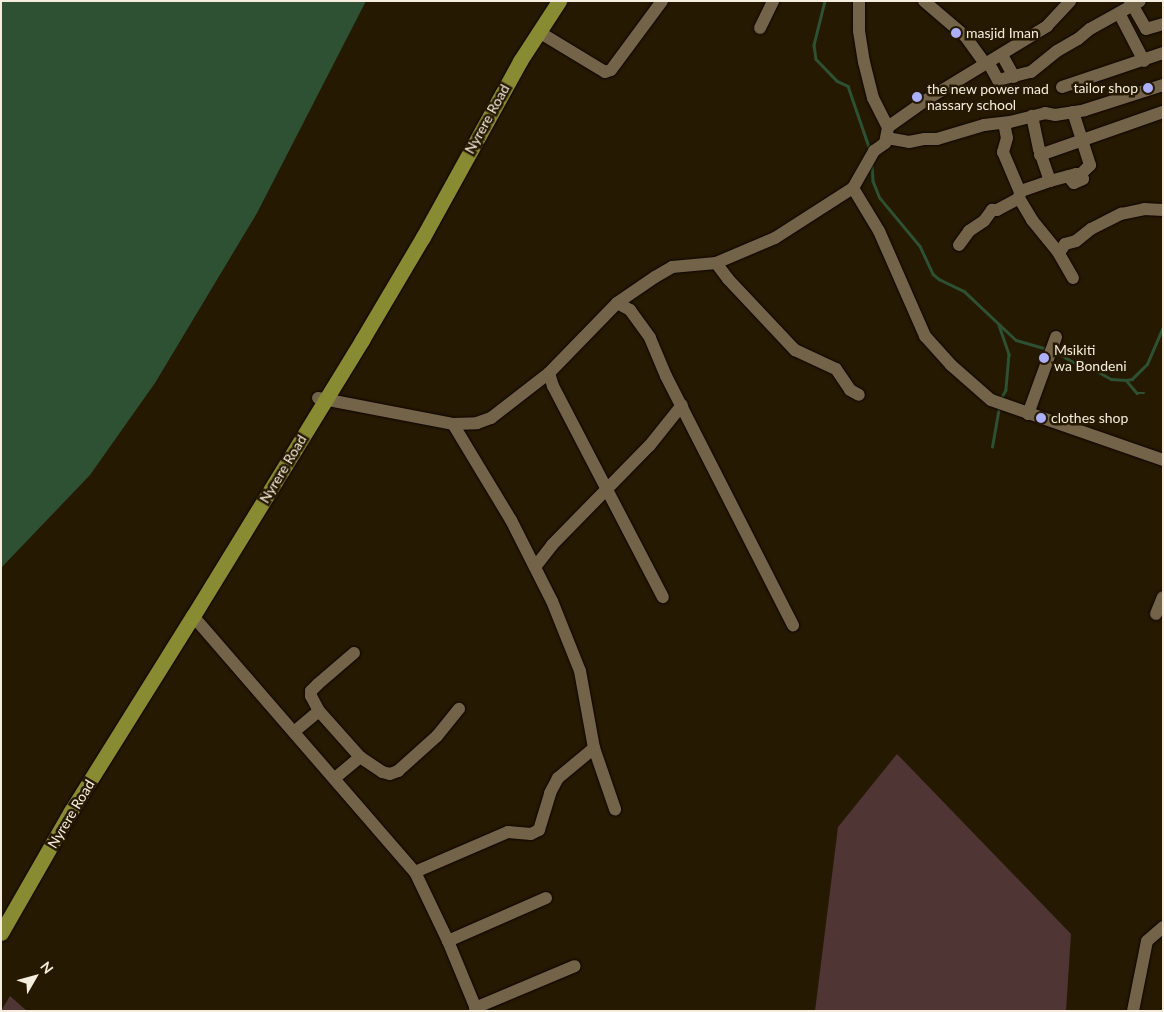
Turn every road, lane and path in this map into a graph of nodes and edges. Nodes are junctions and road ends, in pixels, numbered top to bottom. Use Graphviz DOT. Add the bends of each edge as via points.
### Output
graph roads {
  1 [pos="549,1"];
  2 [pos="559,1"];
  3 [pos="662,1"];
  4 [pos="773,1"];
  5 [pos="860,1"];
  6 [pos="1070,1"];
  7 [pos="1134,3"];
  8 [pos="933,4"];
  9 [pos="1119,13"];
  10 [pos="1163,24"];
  11 [pos="760,28"];
  12 [pos="1146,29"];
  13 [pos="539,32"];
  14 [pos="1134,38"];
  15 [pos="1163,54"];
  16 [pos="1002,55"];
  17 [pos="1144,61"];
  18 [pos="987,63"];
  19 [pos="1014,77"];
  20 [pos="1163,85"];
  21 [pos="1062,87"];
  22 [pos="1073,112"];
  23 [pos="1163,112"];
  24 [pos="1032,116"];
  25 [pos="1004,123"];
  26 [pos="887,132"];
  27 [pos="1082,141"];
  28 [pos="1040,154"];
  29 [pos="1050,181"];
  30 [pos="852,188"];
  31 [pos="1019,195"];
  32 [pos="1163,210"];
  33 [pos="959,245"];
  34 [pos="1059,253"];
  35 [pos="716,263"];
  36 [pos="1073,278"];
  37 [pos="617,303"];
  38 [pos="1053,347"];
  39 [pos="549,373"];
  40 [pos="859,395"];
  41 [pos="322,399"];
  42 [pos="682,405"];
  43 [pos="1028,414"];
  44 [pos="453,424"];
  45 [pos="1163,460"];
  46 [pos="607,488"];
  47 [pos="534,567"];
  48 [pos="663,597"];
  49 [pos="1163,597"];
  50 [pos="1156,614"];
  51 [pos="194,616"];
  52 [pos="793,625"];
  53 [pos="354,653"];
  54 [pos="459,709"];
  55 [pos="320,711"];
  56 [pos="295,731"];
  57 [pos="594,748"];
  58 [pos="360,757"];
  59 [pos="335,778"];
  60 [pos="615,809"];
  61 [pos="415,872"];
  62 [pos="546,898"];
  63 [pos="1,915"];
  64 [pos="1163,927"];
  65 [pos="1,933"];
  66 [pos="448,941"];
  67 [pos="575,966"];
  68 [pos="476,1009"];
  69 [pos="1133,1011"];
  1 -- 41 [label="main road, Nyrere Road" via="512,56"];
  2 -- 13 [label="main road, Nyrere Road"];
  3 -- 13 [label="street" via="611,70 606,72"];
  4 -- 11 [label="street"];
  5 -- 26 [label="street" via="859,31 864,62"];
  6 -- 16 [label="street" via="1047,26"];
  7 -- 9 [label="street"];
  7 -- 12 [label="street"];
  8 -- 18 [label="street"];
  9 -- 14 [label="street"];
  9 -- 19 [label="street" via="1056,51 1031,72"];
  10 -- 12 [label="street"];
  12 -- 14 [label="street"];
  13 -- 41 [label="main road, Nyrere Road" via="423,237"];
  14 -- 17 [label="street"];
  15 -- 17 [label="street"];
  16 -- 18 [label="street"];
  16 -- 19 [label="street"];
  17 -- 21 [label="street"];
  18 -- 19 [label="street" via="998,80"];
  18 -- 26 [label="street" via="926,100"];
  20 -- 22 [label="street"];
  22 -- 24 [label="street"];
  22 -- 27 [label="street"];
  23 -- 27 [label="street"];
  24 -- 25 [label="street"];
  24 -- 28 [label="street"];
  25 -- 26 [label="street" via="984,125 933,140 925,138 909,142"];
  25 -- 31 [label="street" via="1007,138 1003,152"];
  26 -- 30 [label="street" via="885,143 872,154"];
  27 -- 28 [label="street"];
  27 -- 29 [label="street" via="1090,165 1074,175"];
  28 -- 29 [label="street"];
  29 -- 31 [label="street"];
  30 -- 35 [label="street" via="775,238"];
  30 -- 43 [label="street" via="879,231 925,336 951,365 991,400"];
  31 -- 33 [label="street" via="992,210"];
  31 -- 34 [label="street" via="1029,216"];
  32 -- 34 [label="street" via="1144,209 1120,214 1065,244"];
  34 -- 36 [label="street"];
  35 -- 37 [label="street" via="672,267"];
  35 -- 40 [label="street" via="795,350 836,369 850,390"];
  37 -- 39 [label="street"];
  37 -- 42 [label="street" via="630,310 650,338"];
  38 -- 43 [label="street"];
  39 -- 44 [label="street" via="491,418 477,423"];
  39 -- 46 [label="street"];
  41 -- 44 [label="street"];
  41 -- 51 [label="main road, Nyrere Road"];
  41 -- 63 [label="main road, Nyrere Road"];
  42 -- 46 [label="street" via="650,445"];
  42 -- 52 [label="street"];
  43 -- 45 [label="street"];
  44 -- 47 [label="street" via="511,520"];
  46 -- 47 [label="street"];
  46 -- 48 [label="street"];
  47 -- 57 [label="street" via="552,601 580,671"];
  49 -- 50 [label="street"];
  51 -- 56 [label="street"];
  51 -- 65 [label="main road, Nyrere Road" via="71,812"];
  53 -- 55 [label="street" via="311,691"];
  54 -- 58 [label="street" via="437,736 398,771 382,772"];
  55 -- 56 [label="street"];
  55 -- 58 [label="street"];
  56 -- 59 [label="street"];
  57 -- 60 [label="street"];
  57 -- 61 [label="street" via="558,778 539,830 531,834 508,832"];
  58 -- 59 [label="street"];
  59 -- 61 [label="street"];
  61 -- 66 [label="street"];
  62 -- 66 [label="street"];
  64 -- 69 [label="street" via="1147,941"];
  66 -- 68 [label="street"];
  67 -- 68 [label="street"];
}
